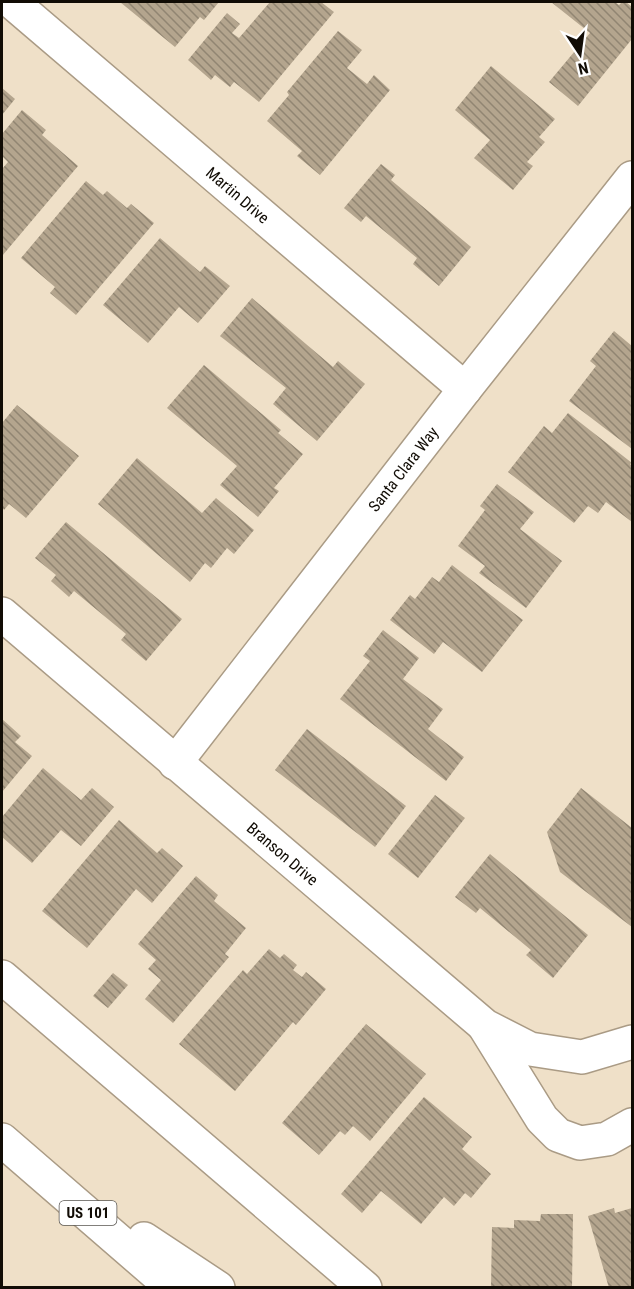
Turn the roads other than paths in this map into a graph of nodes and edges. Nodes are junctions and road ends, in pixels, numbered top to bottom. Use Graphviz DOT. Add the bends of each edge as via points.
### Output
graph roads {
  1 [pos="12,2"];
  2 [pos="633,178"];
  3 [pos="465,389"];
  4 [pos="2,614"];
  5 [pos="175,763"];
  6 [pos="2,977"];
  7 [pos="484,1026"];
  8 [pos="633,1042"];
  9 [pos="633,1125"];
  10 [pos="2,1140"];
  11 [pos="32,1166"];
  12 [pos="173,1287"];
  13 [pos="218,1287"];
  14 [pos="365,1287"];
  1 -- 3 [label="main road, Martin Drive"];
  2 -- 3 [label="main road, Santa Clara Way"];
  3 -- 5 [label="main road, Santa Clara Way"];
  4 -- 5 [label="main road, Branson Drive"];
  5 -- 7 [label="main road, Branson Drive"];
  6 -- 14 [label="main road"];
  7 -- 8 [label="main road, Branson Drive" via="530,1049 582,1057"];
  7 -- 9 [label="main road" via="542,1119 558,1135 580,1143 607,1139"];
  10 -- 11 [label="main road, US 101"];
  11 -- 12 [label="main road, US 101"];
  11 -- 13 [label="main road"];
}
